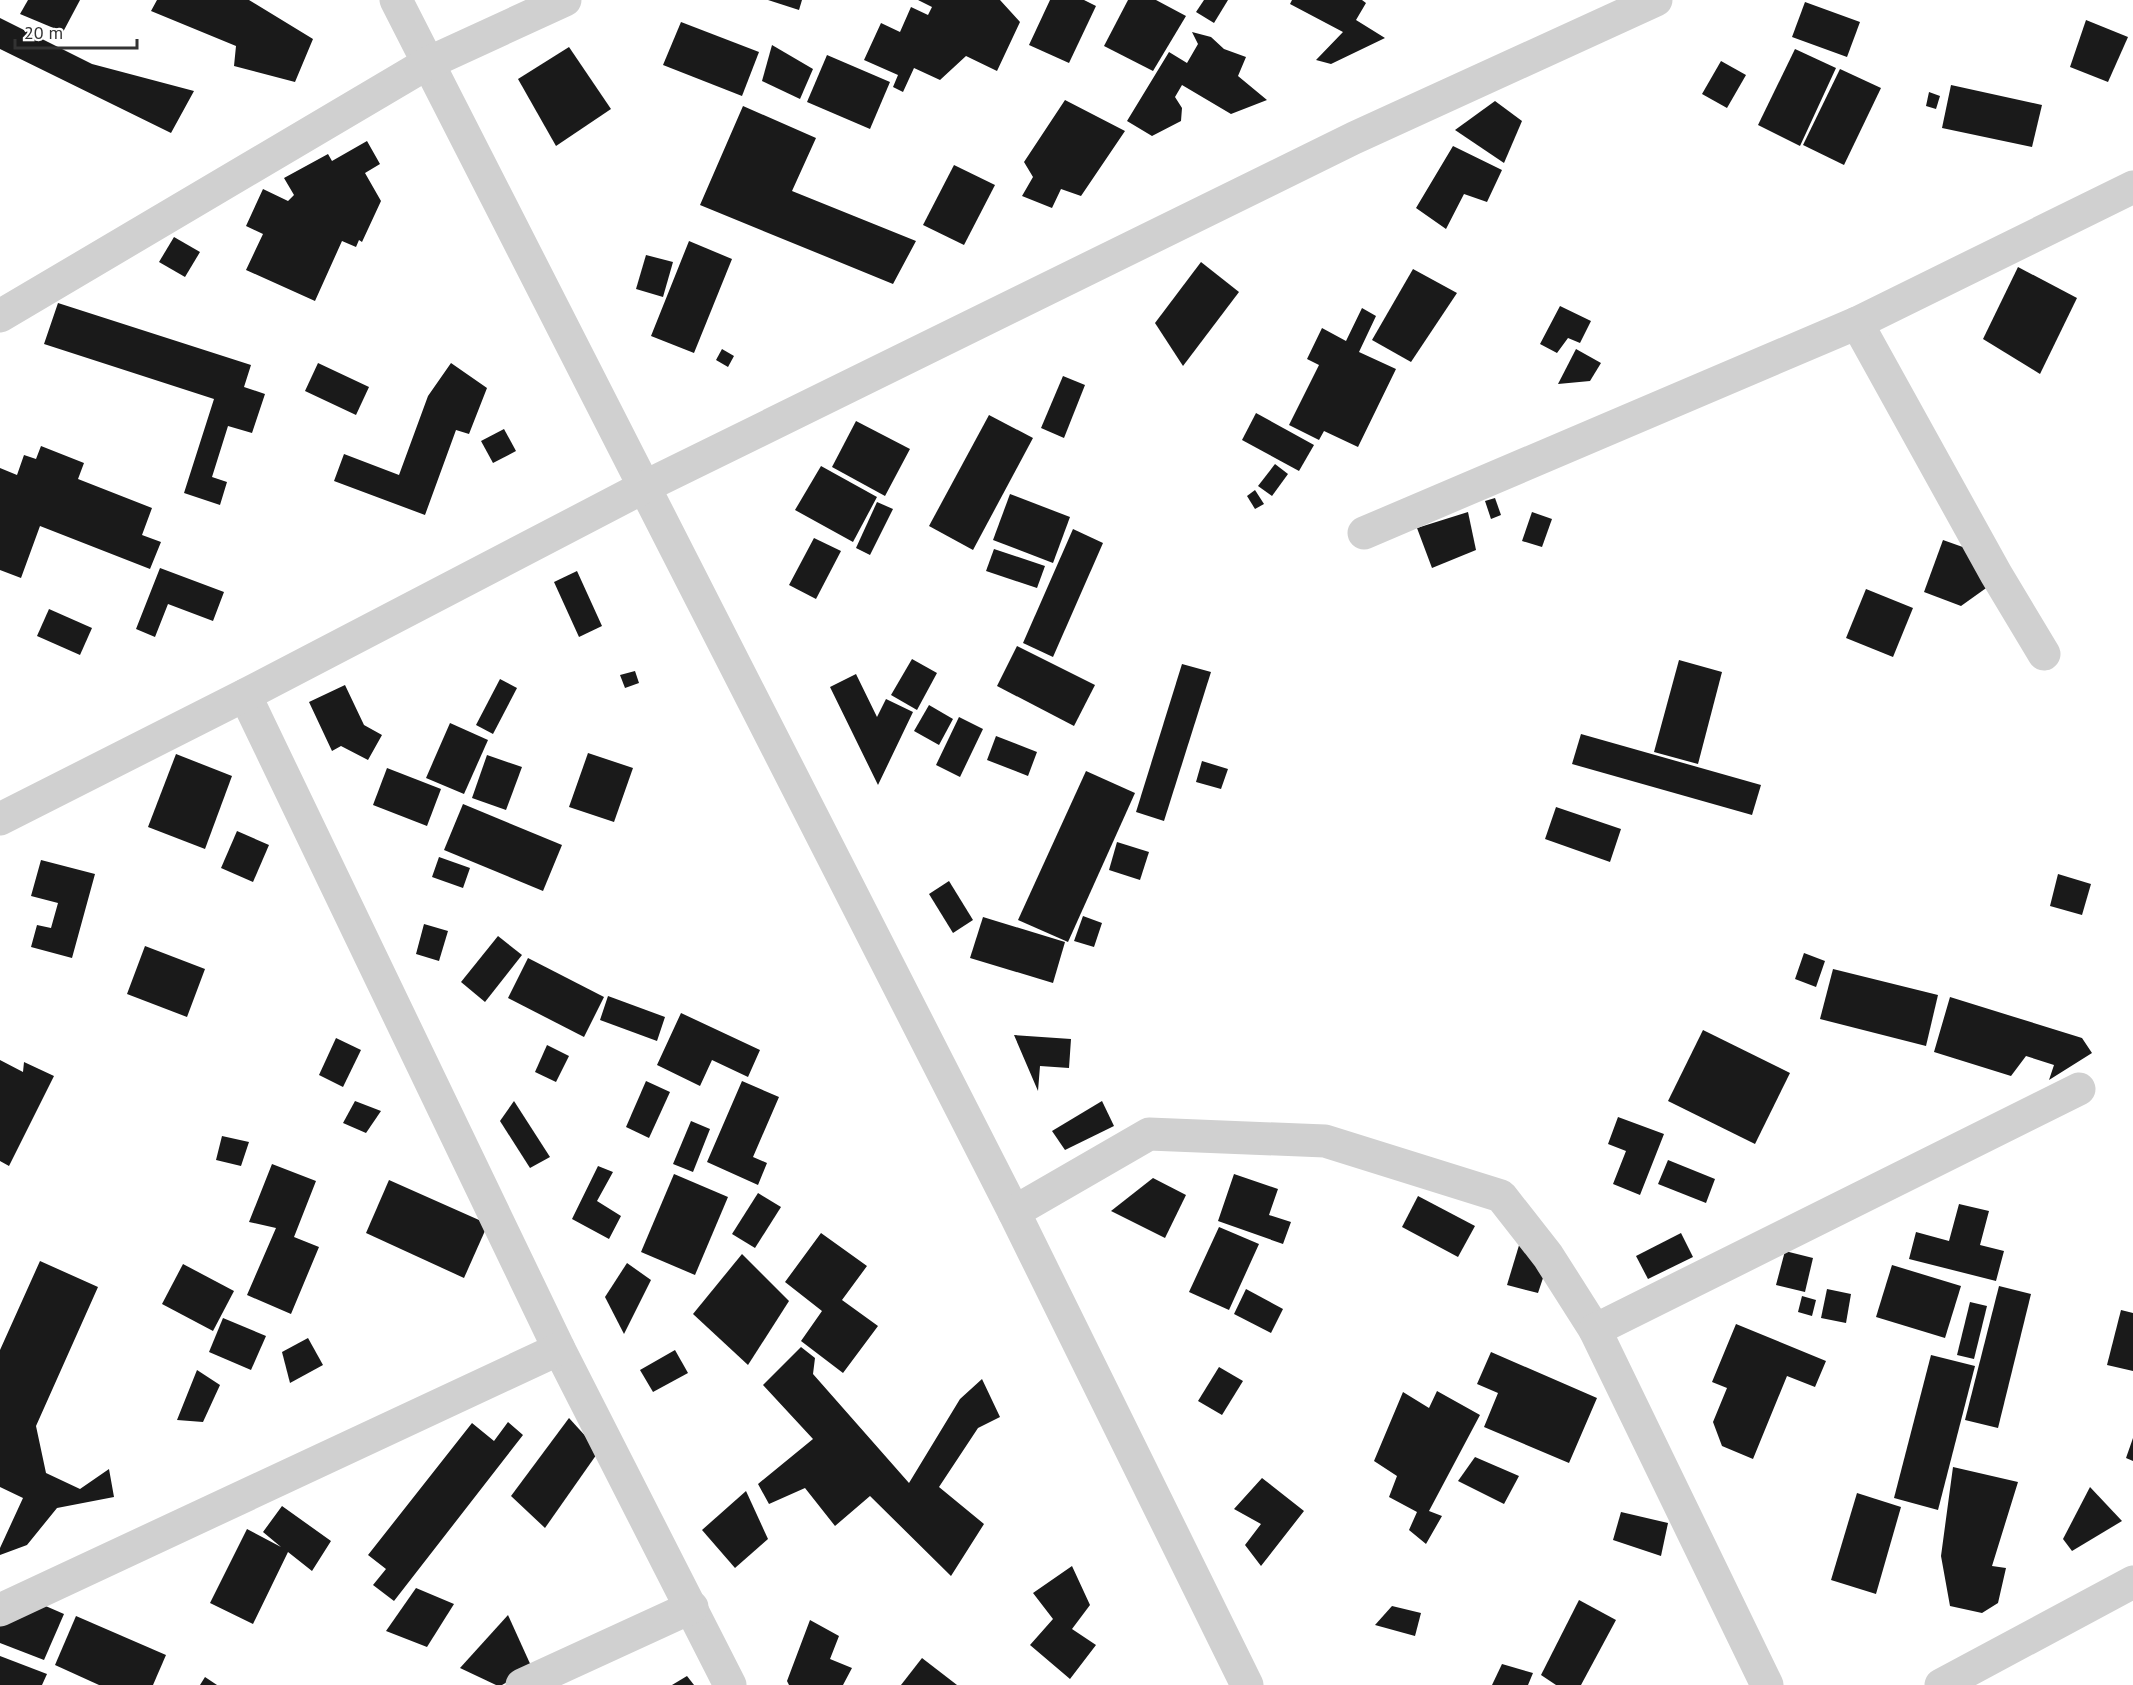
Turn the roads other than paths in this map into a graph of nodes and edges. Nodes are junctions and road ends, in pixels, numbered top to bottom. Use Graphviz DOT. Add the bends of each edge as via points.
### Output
graph roads {
  1 [pos="396,0"];
  2 [pos="565,0"];
  3 [pos="1656,0"];
  4 [pos="428,63"];
  5 [pos="2133,187"];
  6 [pos="0,316"];
  7 [pos="1857,323"];
  8 [pos="644,488"];
  9 [pos="1364,532"];
  10 [pos="2044,654"];
  11 [pos="245,695"];
  12 [pos="0,819"];
  13 [pos="2079,1089"];
  14 [pos="1014,1212"];
  15 [pos="1595,1330"];
  16 [pos="559,1349"];
  17 [pos="2133,1582"];
  18 [pos="692,1607"];
  19 [pos="0,1610"];
  20 [pos="522,1685"];
  21 [pos="730,1685"];
  22 [pos="1247,1685"];
  23 [pos="1767,1685"];
  24 [pos="1941,1685"];
  1 -- 4 [label="street"];
  2 -- 4 [label="street"];
  3 -- 8 [label="street" via="1354,138"];
  4 -- 6 [label="street"];
  4 -- 8 [label="street"];
  5 -- 7 [label="street"];
  7 -- 9 [label="street"];
  7 -- 10 [label="street"];
  8 -- 11 [label="street"];
  8 -- 14 [label="street"];
  11 -- 12 [label="street"];
  11 -- 16 [label="street"];
  13 -- 15 [label="street"];
  14 -- 15 [label="street" via="1149,1134 1325,1141 1501,1196 1548,1256"];
  14 -- 22 [label="street"];
  15 -- 23 [label="street"];
  16 -- 18 [label="street"];
  16 -- 19 [label="street"];
  17 -- 24 [label="street"];
  18 -- 20 [label="street"];
  18 -- 21 [label="street"];
}
